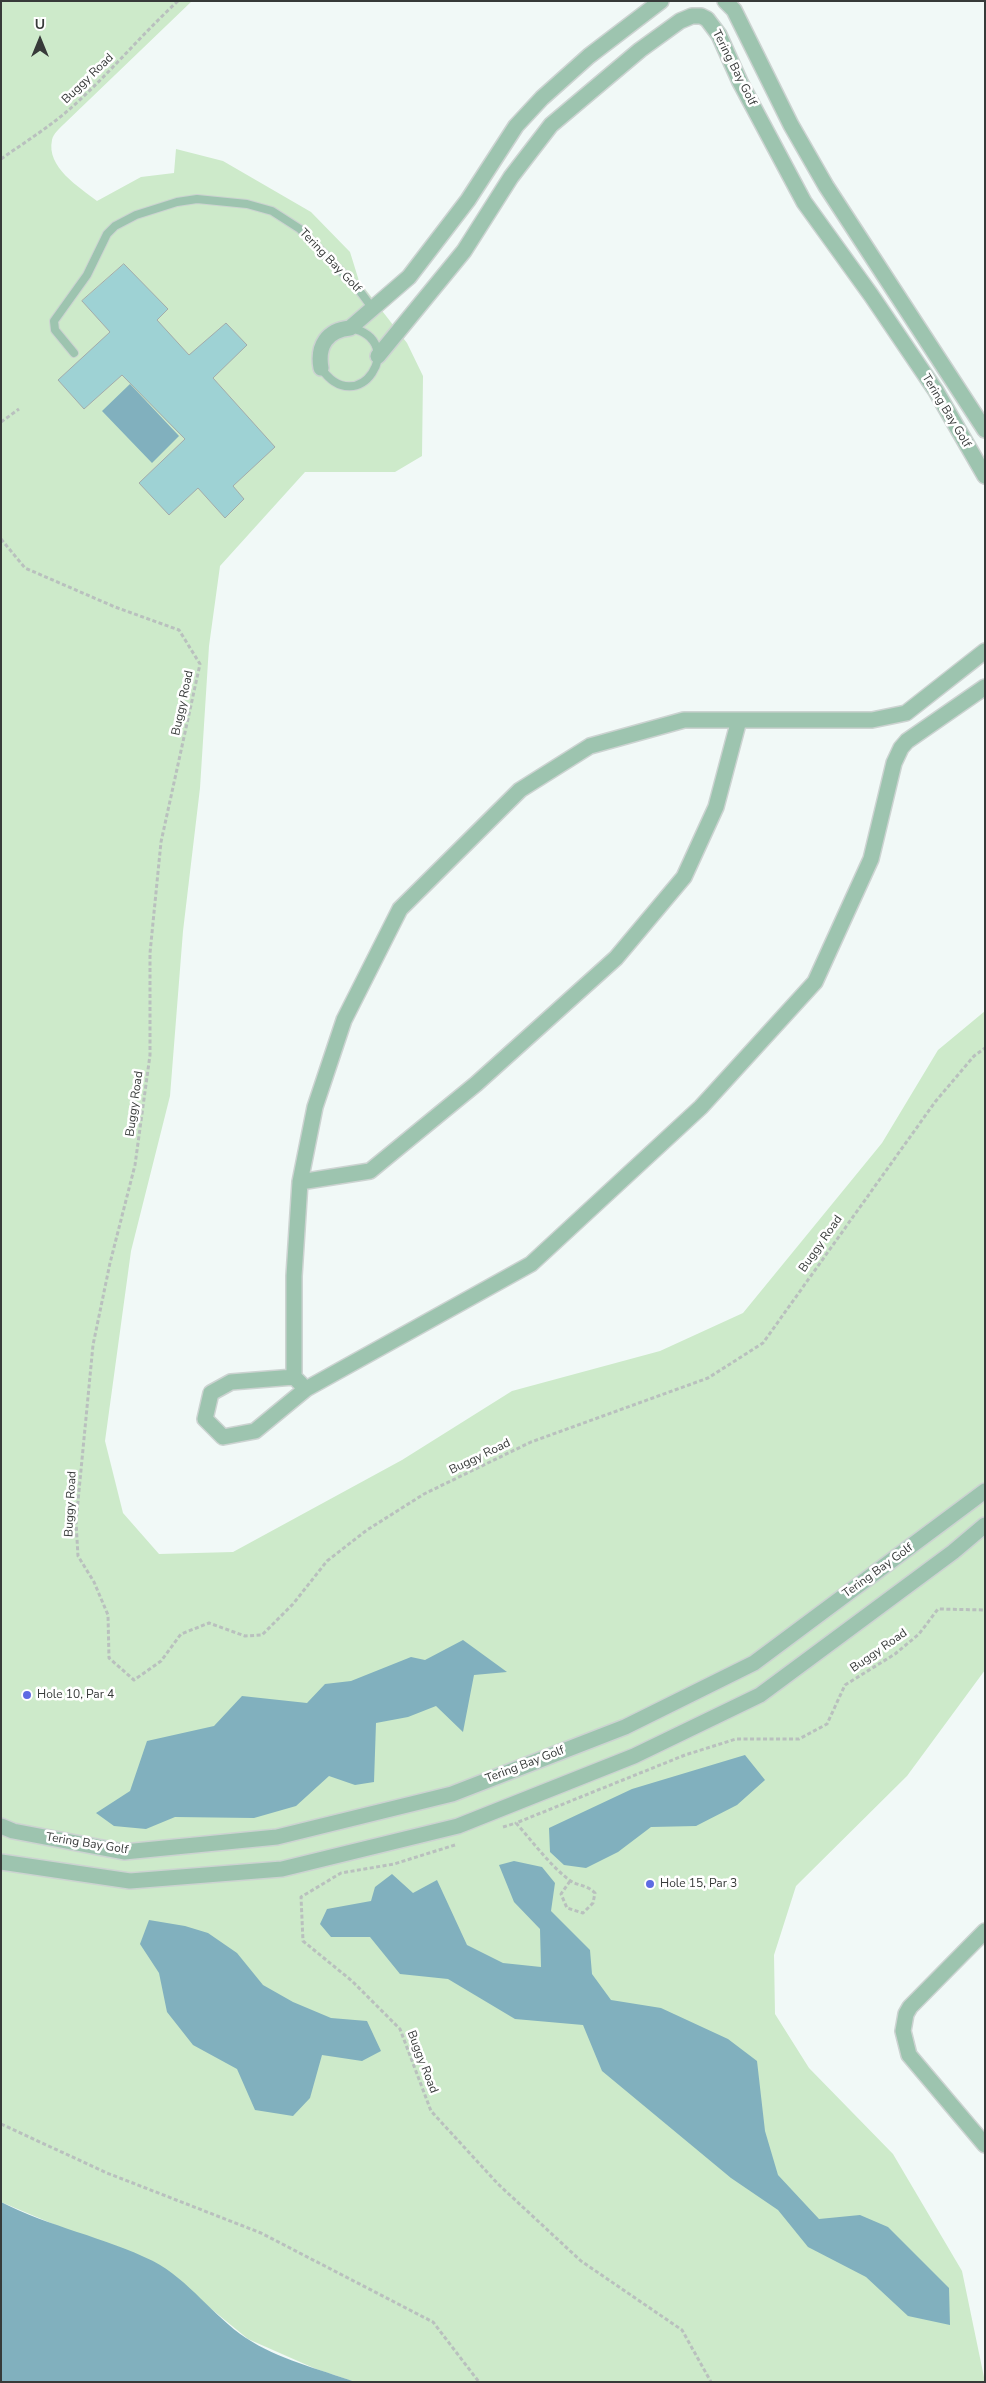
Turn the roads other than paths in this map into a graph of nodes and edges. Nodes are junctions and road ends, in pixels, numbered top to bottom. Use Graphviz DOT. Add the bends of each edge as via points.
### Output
graph roads {
  1 [pos="661,1"];
  2 [pos="726,1"];
  3 [pos="701,8"];
  4 [pos="493,164"];
  5 [pos="512,176"];
  6 [pos="373,309"];
  7 [pos="350,328"];
  8 [pos="74,353"];
  9 [pos="378,356"];
  10 [pos="321,368"];
  11 [pos="985,430"];
  12 [pos="985,476"];
  13 [pos="985,651"];
  14 [pos="985,687"];
  15 [pos="739,720"];
  16 [pos="300,1182"];
  17 [pos="294,1377"];
  18 [pos="306,1389"];
  19 [pos="985,1491"];
  20 [pos="985,1526"];
  21 [pos="1,1826"];
  22 [pos="1,1862"];
  23 [pos="985,1931"];
  24 [pos="985,2145"];
  1 -- 4 [label="street, Tering Bay Golf" via="589,56 542,98 516,126"];
  2 -- 11 [label="street, Tering Bay Golf" via="734,10 826,186"];
  3 -- 5 [label="street, Tering Bay Golf" via="579,100 551,125"];
  3 -- 12 [label="street, Tering Bay Golf" via="804,202 936,391"];
  4 -- 5 [label="street"];
  4 -- 6 [label="street, Tering Bay Golf" via="409,277"];
  5 -- 9 [label="street, Tering Bay Golf" via="464,251"];
  6 -- 7 [label="street, Tering Bay Golf"];
  6 -- 8 [label="lane, Tering Bay Golf" via="300,229 272,212 247,204 197,199 136,215 107,234 86,275 54,321 55,330"];
  7 -- 9 [label="lane" via="370,336"];
  7 -- 10 [label="street, Tering Bay Golf" via="340,329 325,340 320,348"];
  9 -- 10 [label="lane, Tering Bay Golf" via="370,377 360,384 337,384"];
  13 -- 15 [label="street" via="906,713 891,718"];
  14 -- 18 [label="street" via="901,748 894,764 871,860 816,982 701,1107 531,1264"];
  15 -- 16 [label="street" via="716,807 684,877 616,958 476,1084 370,1171"];
  15 -- 16 [label="street" via="684,720 590,746 520,790 400,909 344,1020 315,1107"];
  16 -- 17 [label="street" via="294,1276"];
  17 -- 18 [label="street"];
  17 -- 18 [label="street" via="232,1382 211,1393 205,1419 223,1437 255,1431"];
  19 -- 21 [label="street, Tering Bay Golf" via="754,1663 625,1727 452,1794 277,1837 124,1852"];
  20 -- 22 [label="street" via="760,1695 634,1756 458,1826 282,1869 130,1881"];
  23 -- 24 [label="street" via="910,2006 903,2031 909,2055"];
}
